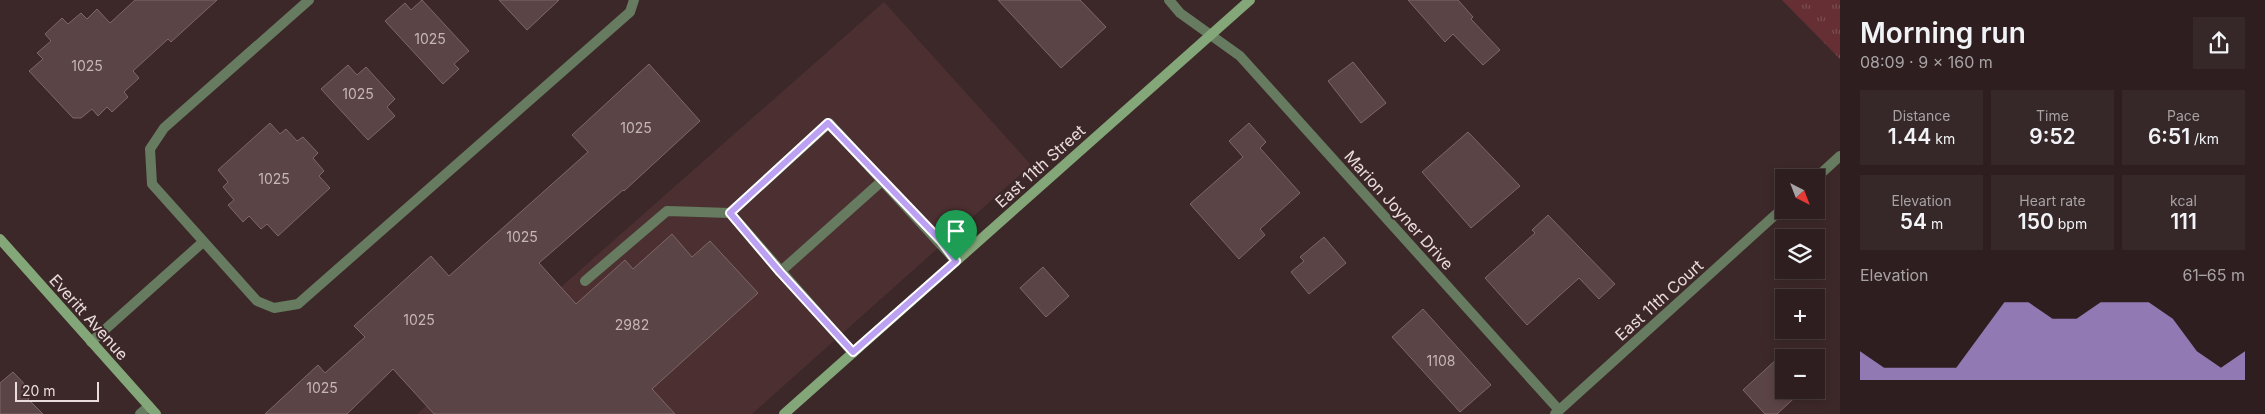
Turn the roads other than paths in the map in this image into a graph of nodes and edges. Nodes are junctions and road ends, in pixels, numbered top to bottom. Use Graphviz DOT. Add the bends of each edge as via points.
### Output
graph roads {
  1 [pos="309,0"];
  2 [pos="634,0"];
  3 [pos="1169,0"];
  4 [pos="1250,0"];
  5 [pos="1210,35"];
  6 [pos="1840,156"];
  7 [pos="1825,170"];
  8 [pos="882,180"];
  9 [pos="730,213"];
  10 [pos="1775,215"];
  11 [pos="0,239"];
  12 [pos="203,242"];
  13 [pos="956,261"];
  14 [pos="780,272"];
  15 [pos="585,281"];
  16 [pos="92,342"];
  17 [pos="853,352"];
  18 [pos="152,410"];
  19 [pos="1557,412"];
  20 [pos="140,414"];
  21 [pos="784,414"];
  1 -- 12 [label="street" via="164,128 150,149 152,184"];
  2 -- 12 [label="street" via="630,12 298,304 274,308 257,300"];
  3 -- 5 [label="street, Marion Joyner Drive" via="1180,13"];
  4 -- 5 [label="main road, East 11th Street"];
  5 -- 13 [label="main road, East 11th Street"];
  5 -- 19 [label="street, Marion Joyner Drive" via="1240,56"];
  6 -- 7 [label="street"];
  8 -- 9 [label="street" via="828,123"];
  8 -- 13 [label="street"];
  8 -- 14 [label="street"];
  9 -- 14 [label="street"];
  9 -- 15 [label="street" via="667,211"];
  10 -- 19 [label="street, East 11th Court"];
  11 -- 16 [label="main road, Everitt Avenue"];
  12 -- 16 [label="street"];
  13 -- 17 [label="main road, East 11th Street"];
  14 -- 17 [label="street"];
  16 -- 18 [label="main road, Everitt Avenue"];
  17 -- 21 [label="main road, East 11th Street"];
  18 -- 20 [label="street"];
}
